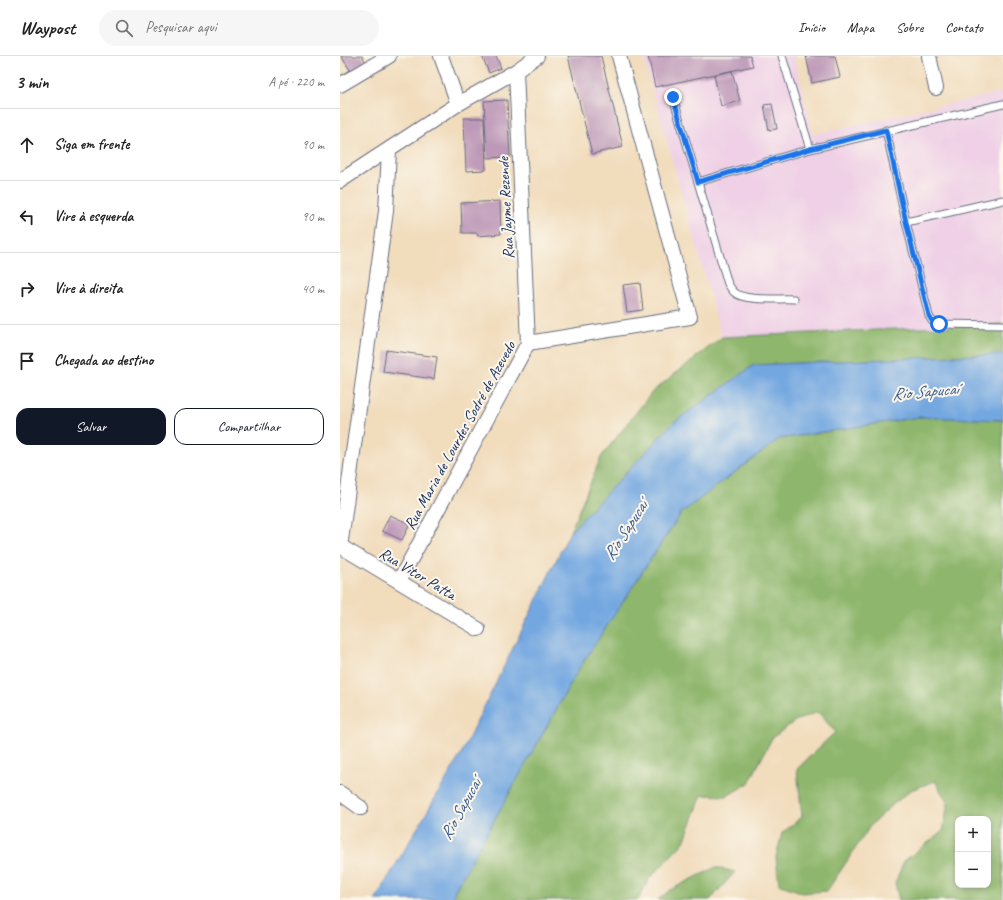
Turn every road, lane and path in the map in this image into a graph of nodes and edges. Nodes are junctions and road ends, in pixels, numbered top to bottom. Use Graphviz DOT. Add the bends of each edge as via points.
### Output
graph roads {
  1 [pos="389,56"];
  2 [pos="441,56"];
  3 [pos="537,56"];
  4 [pos="619,56"];
  5 [pos="782,56"];
  6 [pos="930,56"];
  7 [pos="516,71"];
  8 [pos="340,85"];
  9 [pos="936,88"];
  10 [pos="673,97"];
  11 [pos="458,104"];
  12 [pos="1003,104"];
  13 [pos="886,130"];
  14 [pos="810,149"];
  15 [pos="389,150"];
  16 [pos="340,181"];
  17 [pos="698,182"];
  18 [pos="1003,200"];
  19 [pos="906,222"];
  20 [pos="794,298"];
  21 [pos="1003,325"];
  22 [pos="528,343"];
  23 [pos="340,547"];
  24 [pos="399,582"];
  25 [pos="478,629"];
  26 [pos="340,793"];
  27 [pos="361,808"];
  1 -- 8 [label="street"];
  2 -- 11 [label="street"];
  3 -- 7 [label="street"];
  4 -- 22 [label="street, Rua Maria de Lourdes Sodré de Azevedo" via="690,317"];
  5 -- 14 [label="lane"];
  6 -- 9 [label="street"];
  7 -- 11 [label="street"];
  7 -- 22 [label="street, Rua Jayme Rezende"];
  10 -- 17 [label="lane"];
  11 -- 15 [label="street"];
  12 -- 13 [label="lane"];
  13 -- 14 [label="lane"];
  13 -- 19 [label="lane"];
  14 -- 17 [label="lane"];
  15 -- 16 [label="street"];
  15 -- 23 [label="street" via="386,210"];
  17 -- 20 [label="lane" via="728,284 734,292 753,298"];
  18 -- 19 [label="lane"];
  19 -- 21 [label="lane" via="932,321 945,324"];
  22 -- 24 [label="street, Rua Maria de Lourdes Sodré de Azevedo"];
  23 -- 24 [label="street, Rua Vitor Patta"];
  24 -- 25 [label="street, Rua Vitor Patta"];
  26 -- 27 [label="street"];
}
